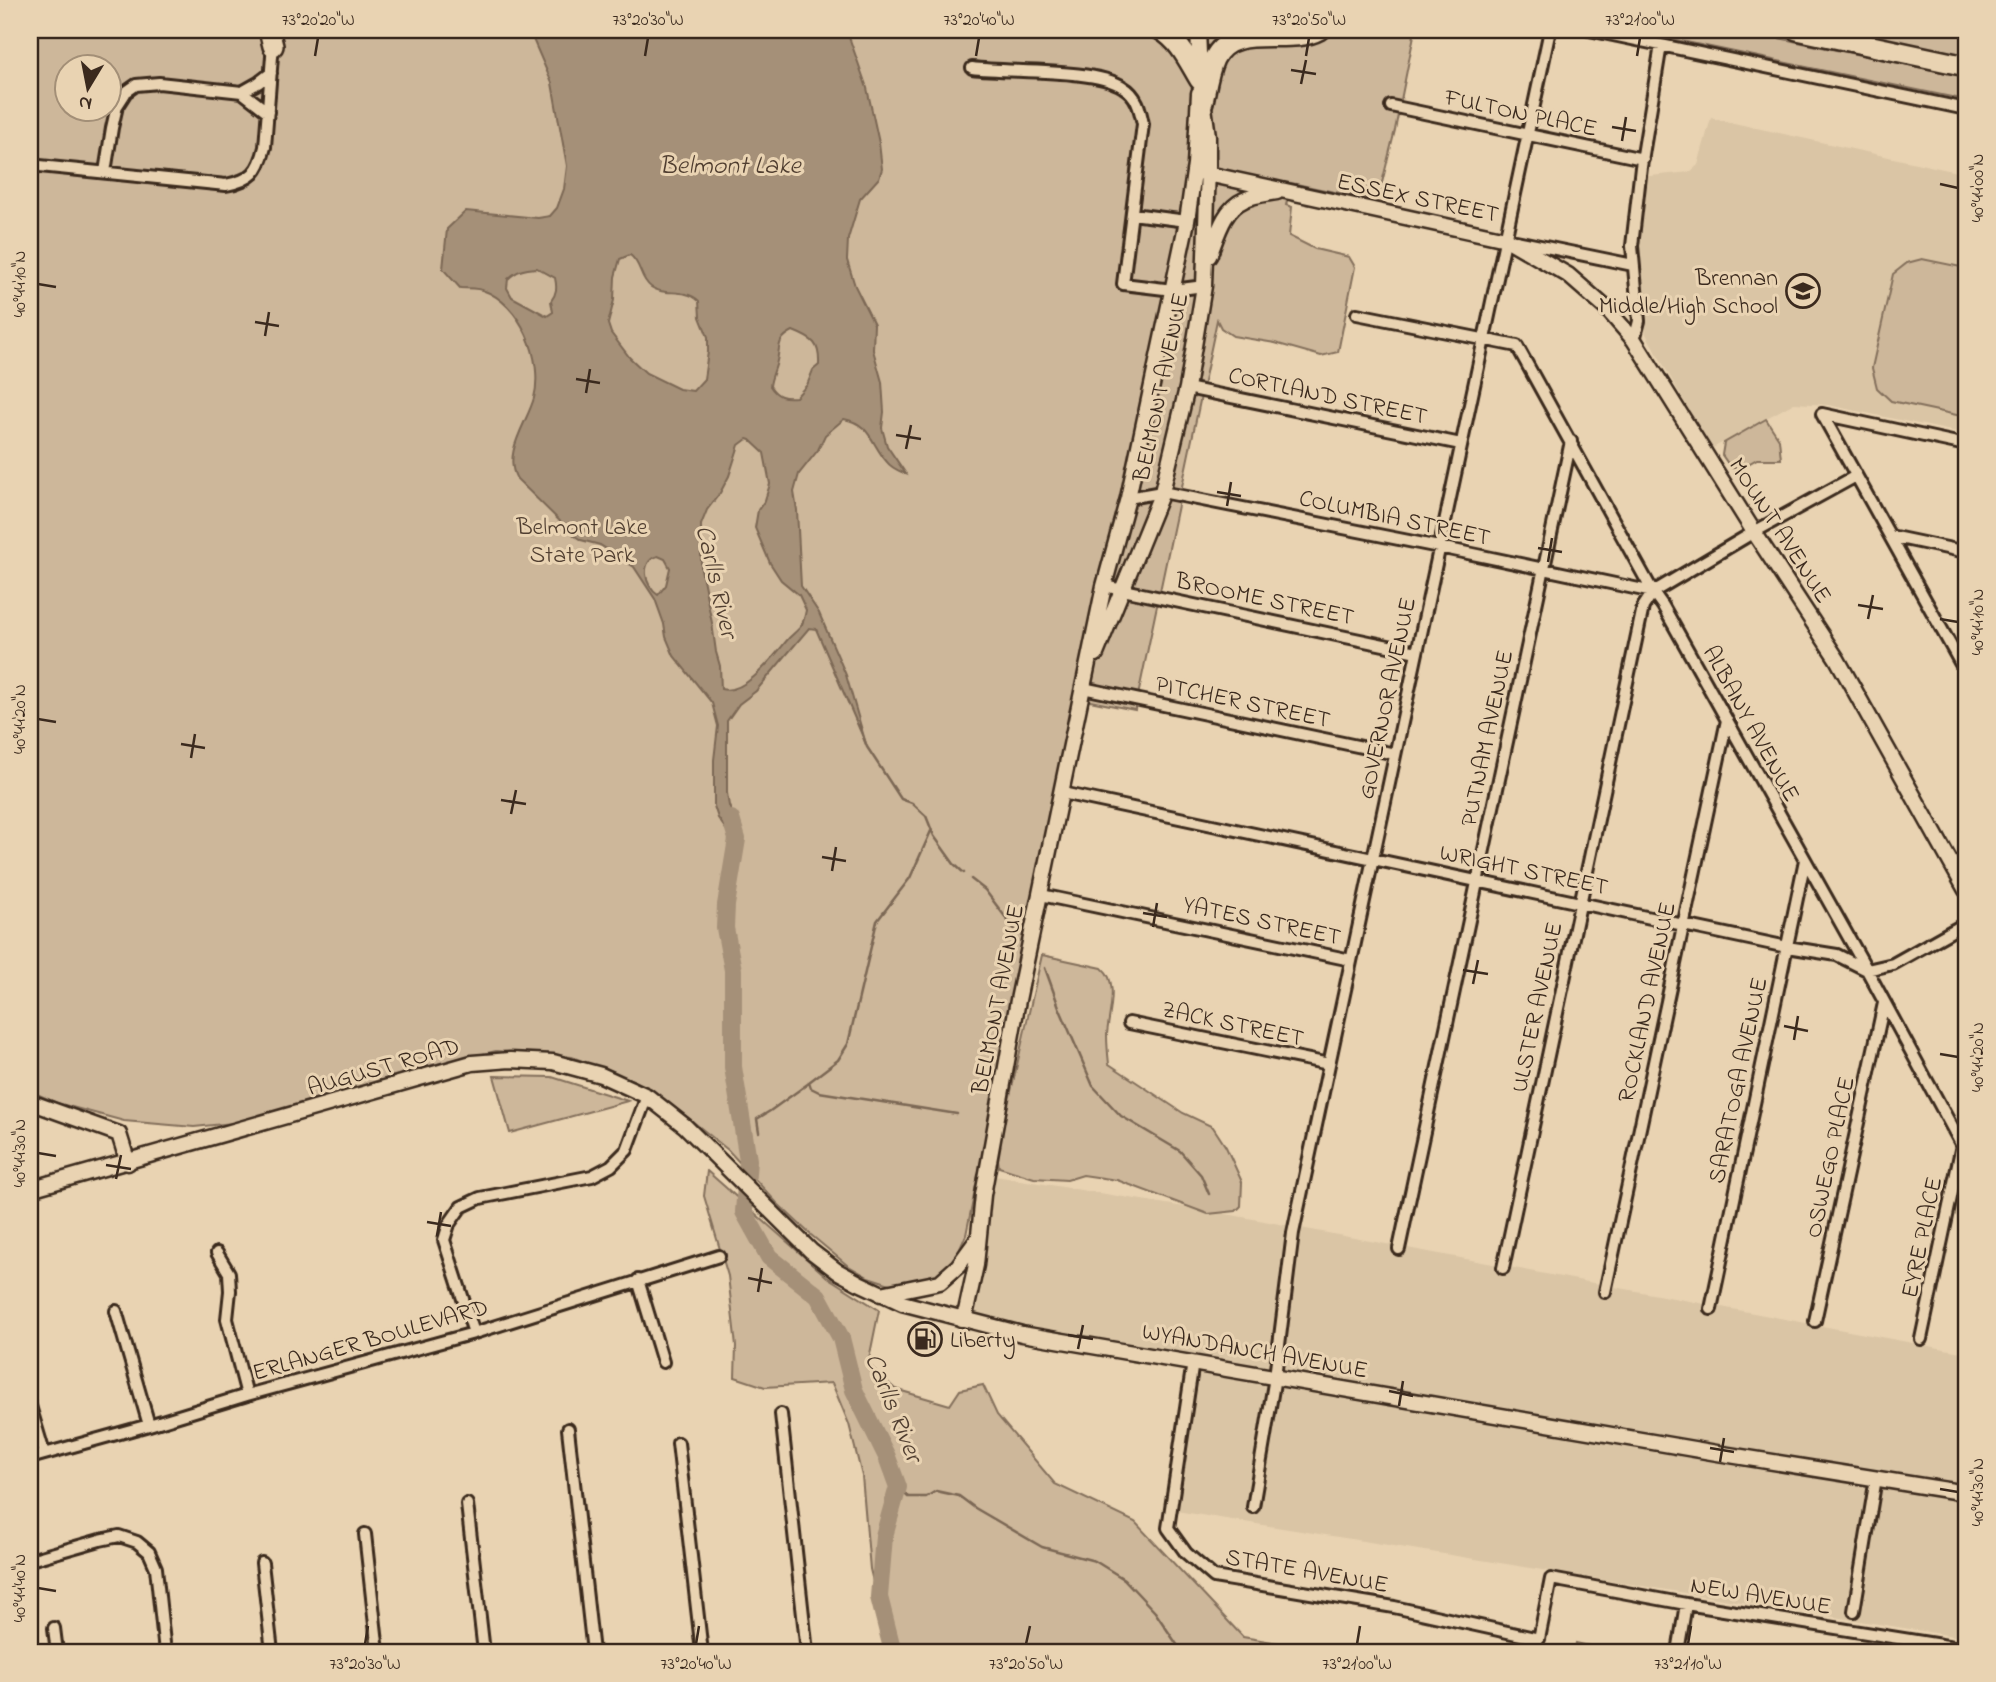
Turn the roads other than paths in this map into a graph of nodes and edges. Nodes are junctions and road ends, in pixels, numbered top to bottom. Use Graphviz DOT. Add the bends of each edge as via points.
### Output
graph roads {
  1 [pos="1161,30"];
  2 [pos="1198,30"];
  3 [pos="1320,30"];
  4 [pos="1550,30"];
  5 [pos="1589,30"];
  6 [pos="1797,30"];
  7 [pos="272,35"];
  8 [pos="1661,46"];
  9 [pos="1966,66"];
  10 [pos="972,68"];
  11 [pos="271,73"];
  12 [pos="1200,80"];
  13 [pos="242,92"];
  14 [pos="1203,102"];
  15 [pos="1391,106"];
  16 [pos="1966,109"];
  17 [pos="268,112"];
  18 [pos="1527,135"];
  19 [pos="1643,159"];
  20 [pos="30,165"];
  21 [pos="105,172"];
  22 [pos="1201,173"];
  23 [pos="1281,191"];
  24 [pos="1132,214"];
  25 [pos="1187,221"];
  26 [pos="1207,221"];
  27 [pos="1506,239"];
  28 [pos="1633,265"];
  29 [pos="1205,267"];
  30 [pos="1204,286"];
  31 [pos="1173,290"];
  32 [pos="1357,314"];
  33 [pos="1483,340"];
  34 [pos="1634,340"];
  35 [pos="1187,388"];
  36 [pos="1571,441"];
  37 [pos="1461,444"];
  38 [pos="1966,445"];
  39 [pos="1856,476"];
  40 [pos="1162,492"];
  41 [pos="1128,498"];
  42 [pos="1754,532"];
  43 [pos="1890,536"];
  44 [pos="1440,547"];
  45 [pos="1966,552"];
  46 [pos="1543,570"];
  47 [pos="1104,586"];
  48 [pos="1123,590"];
  49 [pos="1653,592"];
  50 [pos="1417,652"];
  51 [pos="1963,661"];
  52 [pos="1966,673"];
  53 [pos="1083,688"];
  54 [pos="1727,720"];
  55 [pos="1395,754"];
  56 [pos="1062,793"];
  57 [pos="1373,858"];
  58 [pos="1805,860"];
  59 [pos="1477,880"];
  60 [pos="1966,890"];
  61 [pos="1041,895"];
  62 [pos="1580,903"];
  63 [pos="1966,923"];
  64 [pos="1683,925"];
  65 [pos="1787,947"];
  66 [pos="1351,960"];
  67 [pos="1867,970"];
  68 [pos="1884,1003"];
  69 [pos="1129,1023"];
  70 [pos="1329,1064"];
  71 [pos="647,1096"];
  72 [pos="30,1102"];
  73 [pos="1964,1149"];
  74 [pos="128,1163"];
  75 [pos="744,1183"];
  76 [pos="30,1189"];
  77 [pos="980,1236"];
  78 [pos="1399,1249"];
  79 [pos="217,1253"];
  80 [pos="719,1256"];
  81 [pos="1503,1268"];
  82 [pos="639,1280"];
  83 [pos="1605,1292"];
  84 [pos="881,1294"];
  85 [pos="1711,1309"];
  86 [pos="116,1311"];
  87 [pos="961,1319"];
  88 [pos="1815,1321"];
  89 [pos="474,1333"];
  90 [pos="1921,1339"];
  91 [pos="663,1362"];
  92 [pos="1193,1362"];
  93 [pos="1275,1377"];
  94 [pos="247,1395"];
  95 [pos="30,1406"];
  96 [pos="781,1414"];
  97 [pos="149,1425"];
  98 [pos="568,1429"];
  99 [pos="678,1443"];
  100 [pos="44,1453"];
  101 [pos="30,1458"];
  102 [pos="1876,1478"];
  103 [pos="1966,1493"];
  104 [pos="467,1504"];
  105 [pos="1253,1507"];
  106 [pos="365,1534"];
  107 [pos="30,1560"];
  108 [pos="262,1563"];
  109 [pos="1550,1579"];
  110 [pos="1686,1604"];
  111 [pos="1854,1611"];
  112 [pos="54,1628"];
  113 [pos="1966,1649"];
  114 [pos="57,1652"];
  115 [pos="165,1652"];
  116 [pos="272,1652"];
  117 [pos="378,1652"];
  118 [pos="484,1652"];
  119 [pos="593,1652"];
  120 [pos="702,1652"];
  121 [pos="807,1652"];
  122 [pos="1678,1652"];
  1 -- 12 [label="highway" via="1180,47"];
  2 -- 12 [label="street, BELMONT AVENUE"];
  3 -- 14 [label="highway" via="1229,43 1214,58"];
  4 -- 18 [label="street, GOVERNOR AVENUE"];
  5 -- 8 [label="street"];
  6 -- 9 [label="highway"];
  7 -- 11 [label="street"];
  8 -- 16 [label="street"];
  8 -- 19 [label="street"];
  10 -- 24 [label="street" via="1104,79 1133,95 1143,124"];
  11 -- 13 [label="street"];
  11 -- 17 [label="street"];
  12 -- 14 [label="street, BELMONT AVENUE"];
  12 -- 22 [label="street, BELMONT AVENUE"];
  13 -- 17 [label="street"];
  13 -- 21 [label="street" via="159,83 130,88 115,112"];
  14 -- 22 [label="street, BELMONT AVENUE" via="1208,136"];
  15 -- 18 [label="street, FULTON PLACE"];
  17 -- 21 [label="street" via="261,163 241,182 226,185"];
  18 -- 19 [label="street, FULTON PLACE"];
  18 -- 27 [label="street, GOVERNOR AVENUE"];
  19 -- 28 [label="street"];
  20 -- 21 [label="street"];
  22 -- 23 [label="street, ESSEX STREET"];
  22 -- 25 [label="street, BELMONT AVENUE"];
  22 -- 26 [label="street, BELMONT AVENUE"];
  23 -- 27 [label="street, ESSEX STREET"];
  23 -- 29 [label="street" via="1241,200 1233,207"];
  24 -- 25 [label="street"];
  24 -- 31 [label="street" via="1123,284"];
  25 -- 26 [label="street"];
  25 -- 31 [label="street, BELMONT AVENUE"];
  26 -- 29 [label="street, BELMONT AVENUE"];
  27 -- 28 [label="street, ESSEX STREET"];
  27 -- 33 [label="street, GOVERNOR AVENUE"];
  27 -- 34 [label="street, MOUNT AVENUE" via="1568,275"];
  28 -- 34 [label="street" via="1639,321"];
  29 -- 30 [label="street, BELMONT AVENUE"];
  30 -- 31 [label="street"];
  30 -- 35 [label="street, BELMONT AVENUE"];
  31 -- 41 [label="street, BELMONT AVENUE"];
  32 -- 33 [label="street"];
  33 -- 36 [label="street, ALBANY AVENUE" via="1517,346"];
  33 -- 37 [label="street, GOVERNOR AVENUE"];
  34 -- 42 [label="street, MOUNT AVENUE"];
  35 -- 37 [label="street, CORTLAND STREET"];
  35 -- 40 [label="street, BELMONT AVENUE"];
  36 -- 46 [label="street, PUTNAM AVENUE"];
  36 -- 49 [label="street, ALBANY AVENUE"];
  37 -- 44 [label="street, GOVERNOR AVENUE"];
  38 -- 39 [label="street" via="1822,414"];
  39 -- 42 [label="street"];
  39 -- 43 [label="street"];
  40 -- 41 [label="street, COLUMBIA STREET"];
  40 -- 44 [label="street, COLUMBIA STREET"];
  40 -- 48 [label="street, BELMONT AVENUE"];
  41 -- 47 [label="street, BELMONT AVENUE"];
  42 -- 49 [label="street"];
  42 -- 60 [label="street, MOUNT AVENUE" via="1837,659"];
  43 -- 45 [label="street"];
  43 -- 51 [label="street"];
  44 -- 46 [label="street, COLUMBIA STREET"];
  44 -- 50 [label="street, GOVERNOR AVENUE"];
  46 -- 49 [label="street, COLUMBIA STREET"];
  46 -- 59 [label="street, PUTNAM AVENUE"];
  47 -- 48 [label="street, BROOME STREET"];
  47 -- 53 [label="street, BELMONT AVENUE"];
  48 -- 50 [label="street, BROOME STREET"];
  48 -- 53 [label="street, BELMONT AVENUE"];
  49 -- 54 [label="street, ALBANY AVENUE"];
  49 -- 62 [label="street, ULSTER AVENUE" via="1643,607"];
  50 -- 55 [label="street, GOVERNOR AVENUE"];
  51 -- 52 [label="street"];
  53 -- 55 [label="street, PITCHER STREET"];
  53 -- 56 [label="street, BELMONT AVENUE"];
  54 -- 58 [label="street, ALBANY AVENUE"];
  54 -- 64 [label="street, ROCKLAND AVENUE"];
  55 -- 57 [label="street, GOVERNOR AVENUE"];
  56 -- 57 [label="street, WRIGHT STREET"];
  56 -- 61 [label="street, BELMONT AVENUE"];
  57 -- 59 [label="street, WRIGHT STREET"];
  57 -- 66 [label="street, GOVERNOR AVENUE"];
  58 -- 65 [label="street, SARATOGA AVENUE"];
  58 -- 67 [label="street, ALBANY AVENUE"];
  59 -- 62 [label="street, WRIGHT STREET"];
  59 -- 78 [label="street, PUTNAM AVENUE"];
  61 -- 66 [label="street, YATES STREET"];
  61 -- 77 [label="street, BELMONT AVENUE" via="983,1195"];
  62 -- 64 [label="street, WRIGHT STREET"];
  62 -- 81 [label="street, ULSTER AVENUE"];
  63 -- 67 [label="street" via="1893,964"];
  64 -- 65 [label="street, WRIGHT STREET"];
  64 -- 83 [label="street, ROCKLAND AVENUE"];
  65 -- 67 [label="street, WRIGHT STREET" via="1837,956"];
  65 -- 85 [label="street, SARATOGA AVENUE"];
  66 -- 70 [label="street, GOVERNOR AVENUE"];
  67 -- 68 [label="street, ALBANY AVENUE"];
  68 -- 73 [label="street, ALBANY AVENUE"];
  68 -- 88 [label="street, OSWEGO PLACE"];
  69 -- 70 [label="street, ZACK STREET"];
  70 -- 93 [label="street, GOVERNOR AVENUE" via="1293,1233"];
  71 -- 74 [label="street, AUGUST ROAD" via="601,1075 552,1062 472,1063"];
  71 -- 75 [label="street, AUGUST ROAD"];
  71 -- 89 [label="street" via="627,1150 611,1166 592,1176 480,1198 461,1208 449,1224 444,1240"];
  72 -- 74 [label="street" via="119,1134"];
  73 -- 90 [label="street, EYRE PLACE"];
  74 -- 76 [label="street, AUGUST ROAD"];
  75 -- 84 [label="street, WYANDANCH AVENUE" via="820,1257"];
  77 -- 84 [label="street" via="940,1282"];
  77 -- 87 [label="street, BELMONT AVENUE"];
  79 -- 94 [label="street" via="229,1273 227,1319"];
  80 -- 82 [label="street, ERLANGER BOULEVARD"];
  82 -- 89 [label="street, ERLANGER BOULEVARD"];
  82 -- 91 [label="street"];
  84 -- 87 [label="street, WYANDANCH AVENUE"];
  86 -- 97 [label="street"];
  87 -- 92 [label="street, WYANDANCH AVENUE" via="1022,1334"];
  89 -- 94 [label="street, ERLANGER BOULEVARD"];
  92 -- 93 [label="street, WYANDANCH AVENUE"];
  92 -- 109 [label="street, STATE AVENUE" via="1168,1528 1186,1553 1214,1577 1394,1607 1539,1639"];
  93 -- 102 [label="street, WYANDANCH AVENUE"];
  93 -- 105 [label="street, GOVERNOR AVENUE"];
  94 -- 97 [label="street, ERLANGER BOULEVARD"];
  95 -- 100 [label="street"];
  96 -- 121 [label="street"];
  97 -- 100 [label="street, ERLANGER BOULEVARD"];
  98 -- 119 [label="street"];
  99 -- 120 [label="street"];
  100 -- 101 [label="street, ERLANGER BOULEVARD"];
  102 -- 103 [label="street, WYANDANCH AVENUE"];
  102 -- 111 [label="street"];
  104 -- 118 [label="street"];
  106 -- 117 [label="street"];
  107 -- 115 [label="street" via="119,1536 137,1542 149,1552 156,1568"];
  108 -- 116 [label="street"];
  109 -- 110 [label="street, NEW AVENUE"];
  110 -- 113 [label="street, NEW AVENUE"];
  110 -- 122 [label="street"];
  112 -- 114 [label="street"];
}
